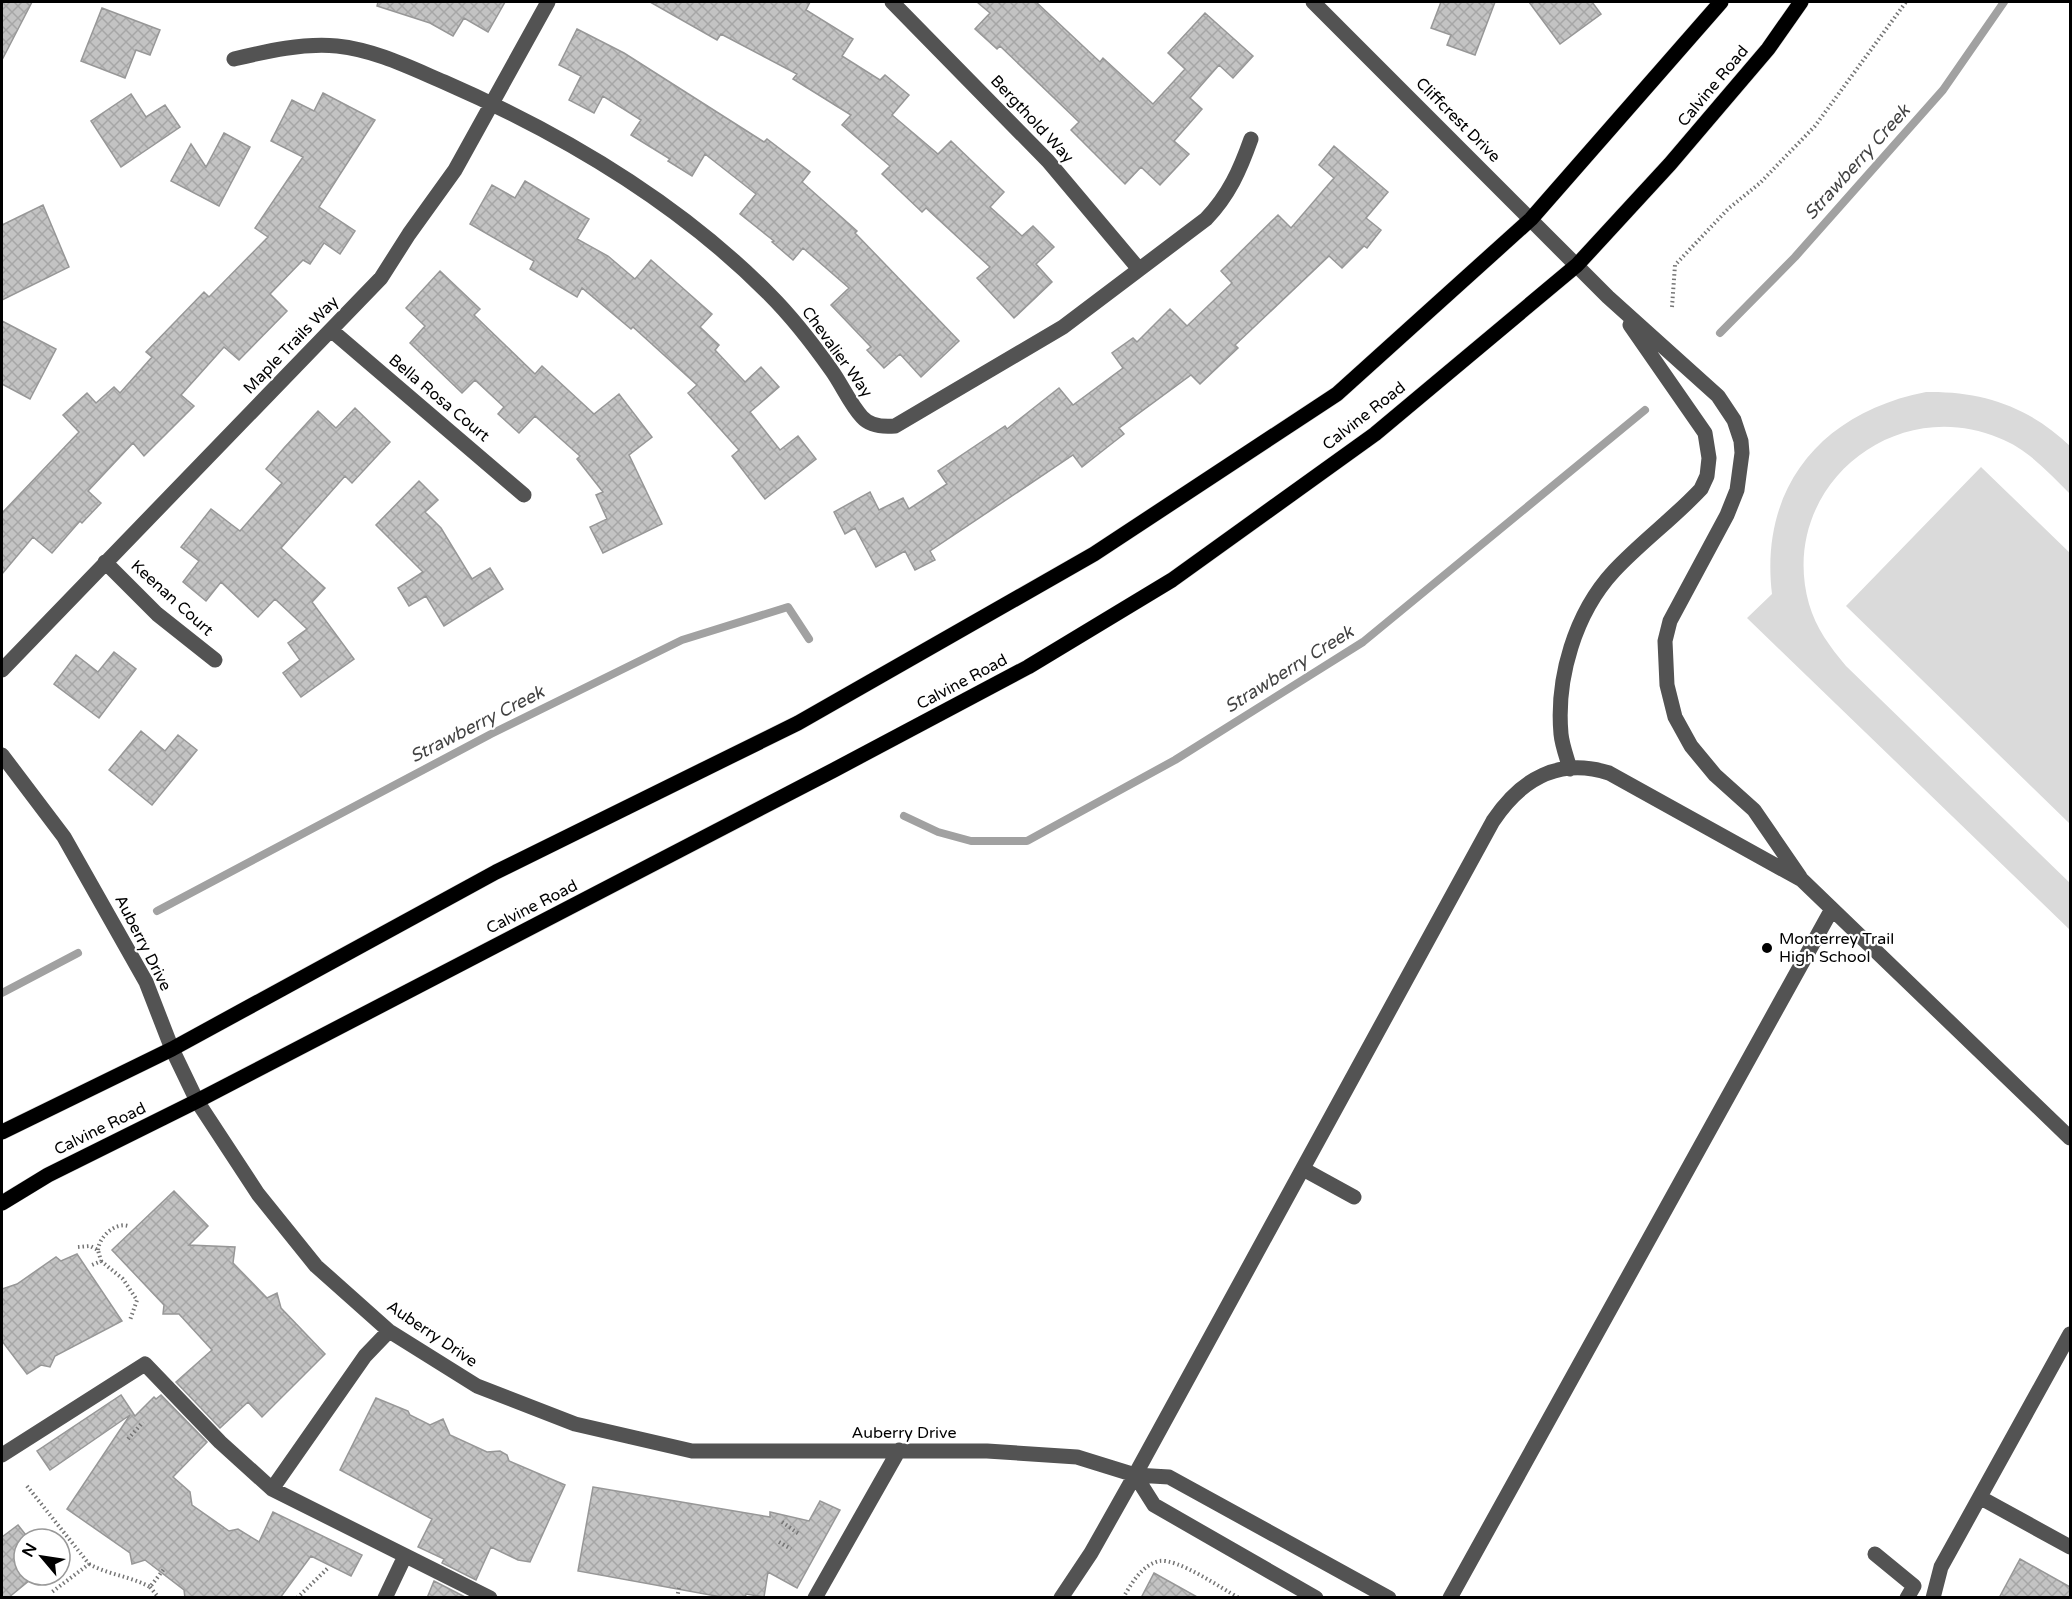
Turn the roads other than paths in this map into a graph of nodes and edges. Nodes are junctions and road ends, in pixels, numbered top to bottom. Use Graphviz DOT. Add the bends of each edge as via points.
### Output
graph roads {
  1 [pos="548,2"];
  2 [pos="1312,2"];
  3 [pos="1721,2"];
  4 [pos="1801,2"];
  5 [pos="902,4"];
  6 [pos="234,59"];
  7 [pos="492,103"];
  8 [pos="1251,139"];
  9 [pos="1531,219"];
  10 [pos="1577,265"];
  11 [pos="1138,268"];
  12 [pos="1614,303"];
  13 [pos="331,330"];
  14 [pos="524,495"];
  15 [pos="105,562"];
  16 [pos="215,660"];
  17 [pos="2,670"];
  18 [pos="2,755"];
  19 [pos="1570,769"];
  20 [pos="1802,880"];
  21 [pos="1832,909"];
  22 [pos="172,1049"];
  23 [pos="197,1101"];
  24 [pos="2,1132"];
  25 [pos="2070,1138"];
  26 [pos="1303,1169"];
  27 [pos="1354,1197"];
  28 [pos="2,1203"];
  29 [pos="389,1331"];
  30 [pos="2070,1334"];
  31 [pos="899,1450"];
  32 [pos="2,1455"];
  33 [pos="1135,1475"];
  34 [pos="272,1489"];
  35 [pos="1981,1498"];
  36 [pos="2070,1547"];
  37 [pos="1875,1554"];
  38 [pos="405,1556"];
  39 [pos="1911,1592"];
  40 [pos="385,1598"];
  41 [pos="490,1598"];
  42 [pos="815,1598"];
  43 [pos="1061,1598"];
  44 [pos="1316,1598"];
  45 [pos="1389,1598"];
  46 [pos="1450,1598"];
  47 [pos="1932,1598"];
  1 -- 7 [label="street, Maple Trails Way"];
  2 -- 9 [label="street, Cliffcrest Drive"];
  3 -- 9 [label="main road, Calvine Road"];
  4 -- 10 [label="main road, Calvine Road" via="1723,102"];
  5 -- 11 [label="street, Bergthold Way" via="1048,160"];
  6 -- 7 [label="street, Chevalier Way" via="308,45 366,51"];
  7 -- 11 [label="street, Chevalier Way" via="597,160 669,207 707,238 792,319 862,418 880,427 895,426 1064,327"];
  7 -- 13 [label="street, Maple Trails Way" via="455,170 381,278"];
  8 -- 11 [label="street, Chevalier Way" via="1222,202 1206,219"];
  9 -- 10 [label="street, Cliffcrest Drive"];
  9 -- 22 [label="main road, Calvine Road" via="1337,394 1094,554 798,723 496,872"];
  10 -- 12 [label="street, Cliffcrest Drive"];
  10 -- 23 [label="main road, Calvine Road" via="1374,434 1172,580 1008,678"];
  12 -- 19 [label="street" via="1705,433 1709,458 1701,489 1611,573 1581,622 1567,660 1560,706 1561,736"];
  12 -- 20 [label="street" via="1718,396 1734,420 1741,441 1742,465 1727,515 1670,621 1665,641 1667,685 1675,717 1691,746 1754,810"];
  13 -- 14 [label="street, Bella Rosa Court"];
  13 -- 15 [label="street, Maple Trails Way"];
  15 -- 16 [label="street, Keenan Court" via="157,614"];
  15 -- 17 [label="street, Maple Trails Way"];
  18 -- 22 [label="street, Auberry Drive" via="44,808 85,872 146,982"];
  19 -- 20 [label="street" via="1595,769 1626,782"];
  19 -- 26 [label="street" via="1543,774 1527,783 1513,793 1493,820"];
  20 -- 21 [label="street"];
  21 -- 25 [label="street"];
  21 -- 46 [label="street"];
  22 -- 23 [label="street, Auberry Drive"];
  22 -- 24 [label="main road, Calvine Road"];
  23 -- 28 [label="main road, Calvine Road" via="48,1174"];
  23 -- 29 [label="street, Auberry Drive" via="258,1194 316,1266"];
  26 -- 27 [label="street"];
  26 -- 33 [label="street"];
  29 -- 31 [label="street, Auberry Drive" via="477,1386 575,1424 692,1451"];
  29 -- 34 [label="street" via="365,1356"];
  30 -- 35 [label="street"];
  31 -- 33 [label="street, Auberry Drive" via="1077,1457"];
  31 -- 42 [label="street"];
  32 -- 34 [label="street" via="146,1364 220,1442"];
  33 -- 43 [label="street"];
  33 -- 44 [label="street" via="1154,1505"];
  33 -- 45 [label="street, Auberry Drive" via="1169,1477"];
  34 -- 38 [label="street"];
  35 -- 36 [label="street"];
  35 -- 47 [label="street" via="1941,1567"];
  37 -- 39 [label="street"];
  38 -- 40 [label="street"];
  38 -- 41 [label="street"];
  39 -- 47 [label="street"];
}
